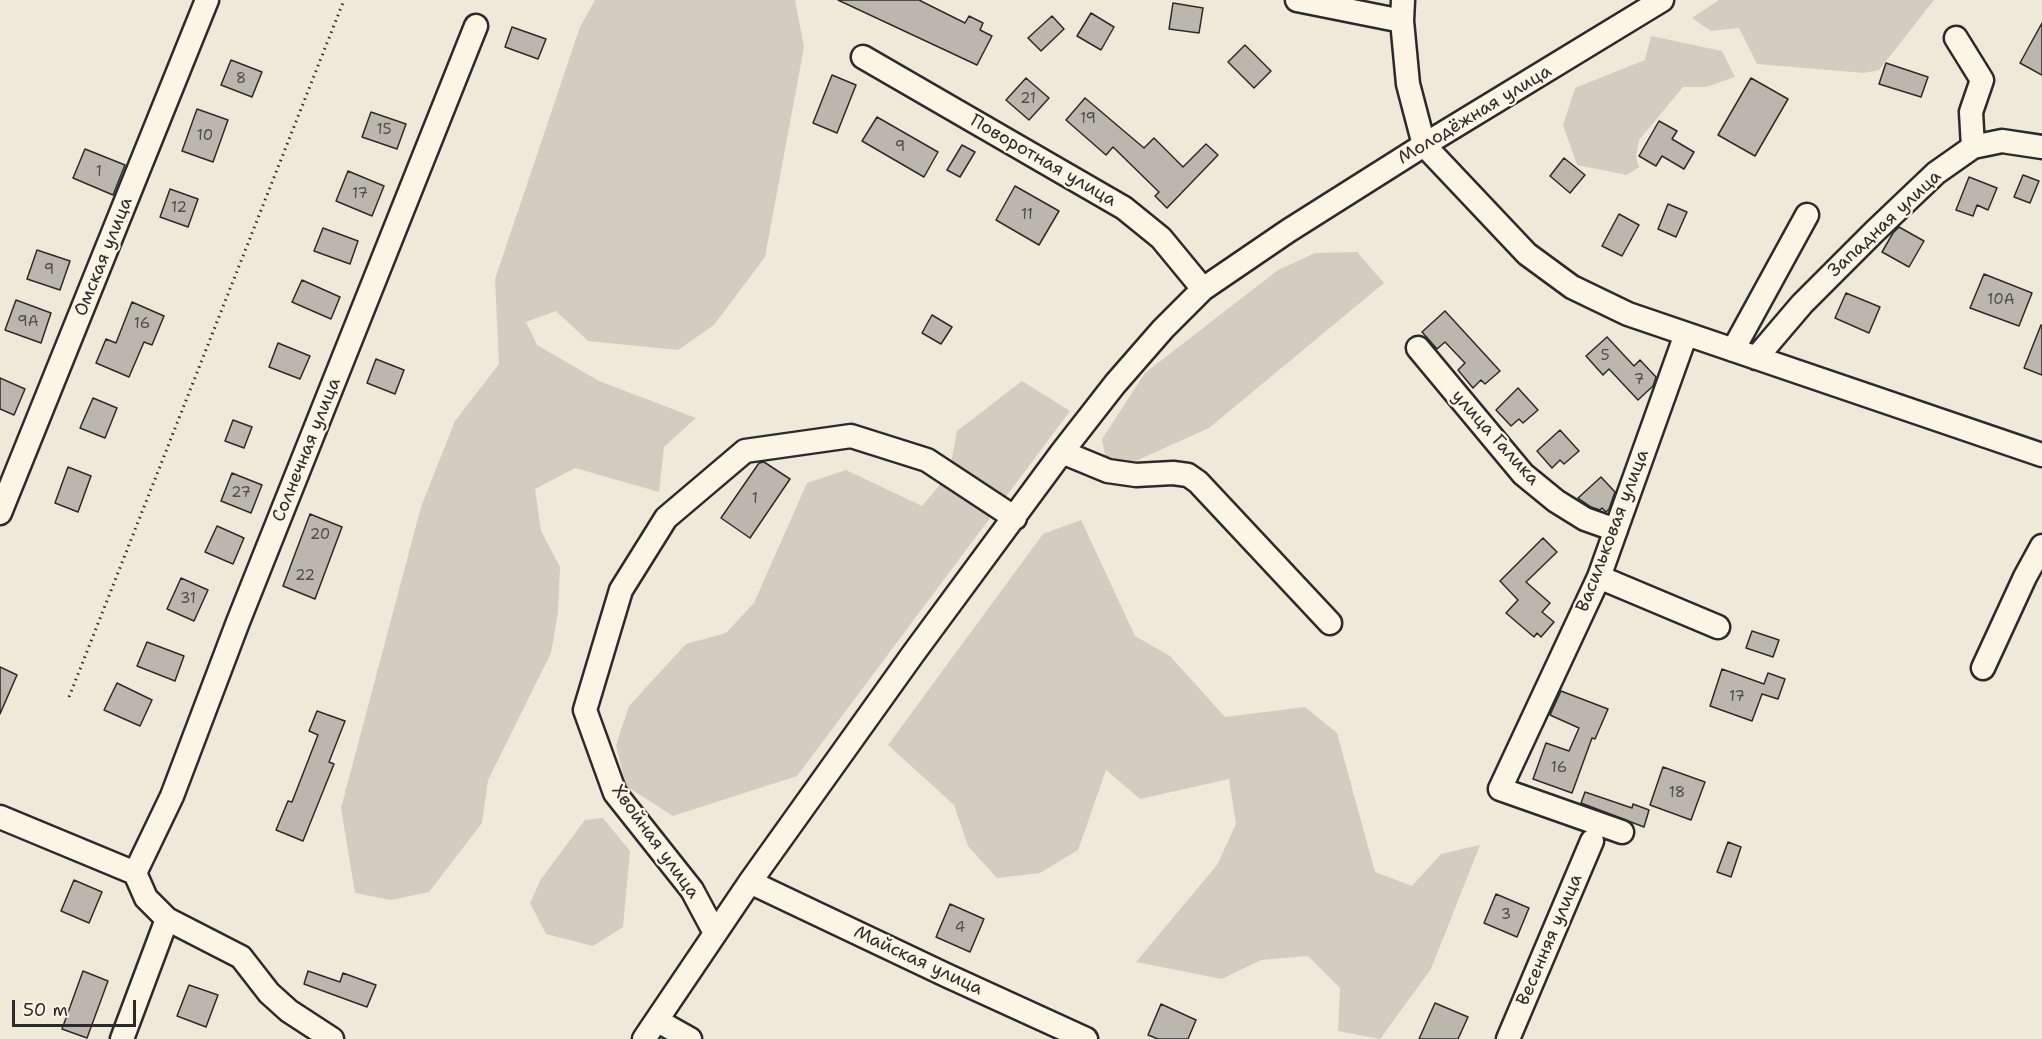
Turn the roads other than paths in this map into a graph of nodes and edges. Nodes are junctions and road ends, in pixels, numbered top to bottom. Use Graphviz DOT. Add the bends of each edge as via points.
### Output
graph roads {
  1 [pos="207,0"];
  2 [pos="1297,0"];
  3 [pos="1662,0"];
  4 [pos="1403,11"];
  5 [pos="476,26"];
  6 [pos="1956,38"];
  7 [pos="863,57"];
  8 [pos="1425,145"];
  9 [pos="1972,147"];
  10 [pos="2042,147"];
  11 [pos="1807,215"];
  12 [pos="1203,290"];
  13 [pos="1686,334"];
  14 [pos="1418,348"];
  15 [pos="1733,350"];
  16 [pos="1756,358"];
  17 [pos="1062,452"];
  18 [pos="2042,455"];
  19 [pos="0,513"];
  20 [pos="1015,518"];
  21 [pos="1616,530"];
  22 [pos="2042,546"];
  23 [pos="1599,577"];
  24 [pos="2033,581"];
  25 [pos="1330,623"];
  26 [pos="1718,627"];
  27 [pos="1983,668"];
  28 [pos="0,817"];
  29 [pos="1622,831"];
  30 [pos="1592,841"];
  31 [pos="135,873"];
  32 [pos="750,882"];
  33 [pos="167,920"];
  34 [pos="715,933"];
  35 [pos="651,1030"];
  36 [pos="122,1039"];
  37 [pos="332,1039"];
  38 [pos="690,1039"];
  39 [pos="1086,1039"];
  40 [pos="1508,1039"];
  1 -- 19 [label="street, Омская улица"];
  2 -- 4 [label="street"];
  3 -- 8 [label="street, Молодёжная улица"];
  4 -- 8 [label="street" via="1408,84"];
  5 -- 31 [label="street, Солнечная улица" via="172,796"];
  6 -- 9 [label="street" via="1982,80 1971,112"];
  7 -- 12 [label="street, Поворотная улица" via="1124,208 1161,238"];
  8 -- 12 [label="street, Молодёжная улица"];
  8 -- 13 [label="street" via="1527,254 1572,287 1628,315"];
  9 -- 10 [label="street, Западная улица" via="2002,141"];
  9 -- 16 [label="street, Западная улица" via="1936,173 1874,232 1802,304"];
  11 -- 15 [label="street"];
  12 -- 17 [label="street, Молодёжная улица" via="1115,384"];
  13 -- 15 [label="street"];
  13 -- 21 [label="street, Васильковая улица"];
  14 -- 21 [label="street, улица Галика" via="1523,474 1556,501 1586,519"];
  15 -- 16 [label="street"];
  16 -- 18 [label="street"];
  17 -- 20 [label="street, Молодёжная улица"];
  17 -- 25 [label="street" via="1108,471 1188,475"];
  20 -- 32 [label="street, Молодёжная улица"];
  20 -- 34 [label="street, Хвойная улица" via="927,460 851,436 745,451 666,518 621,590 585,710 615,793 692,890"];
  21 -- 23 [label="street, Васильковая улица"];
  22 -- 24 [label="street"];
  23 -- 26 [label="street"];
  23 -- 29 [label="street, Васильковая улица" via="1500,789"];
  24 -- 27 [label="street"];
  28 -- 31 [label="street"];
  30 -- 40 [label="street, Весенняя улица"];
  31 -- 33 [label="street" via="146,898"];
  32 -- 34 [label="street, Молодёжная улица"];
  32 -- 39 [label="street, Майская улица"];
  33 -- 36 [label="street"];
  33 -- 37 [label="street" via="241,957 269,993"];
  34 -- 35 [label="street, Молодёжная улица"];
  35 -- 38 [label="street"];
}
